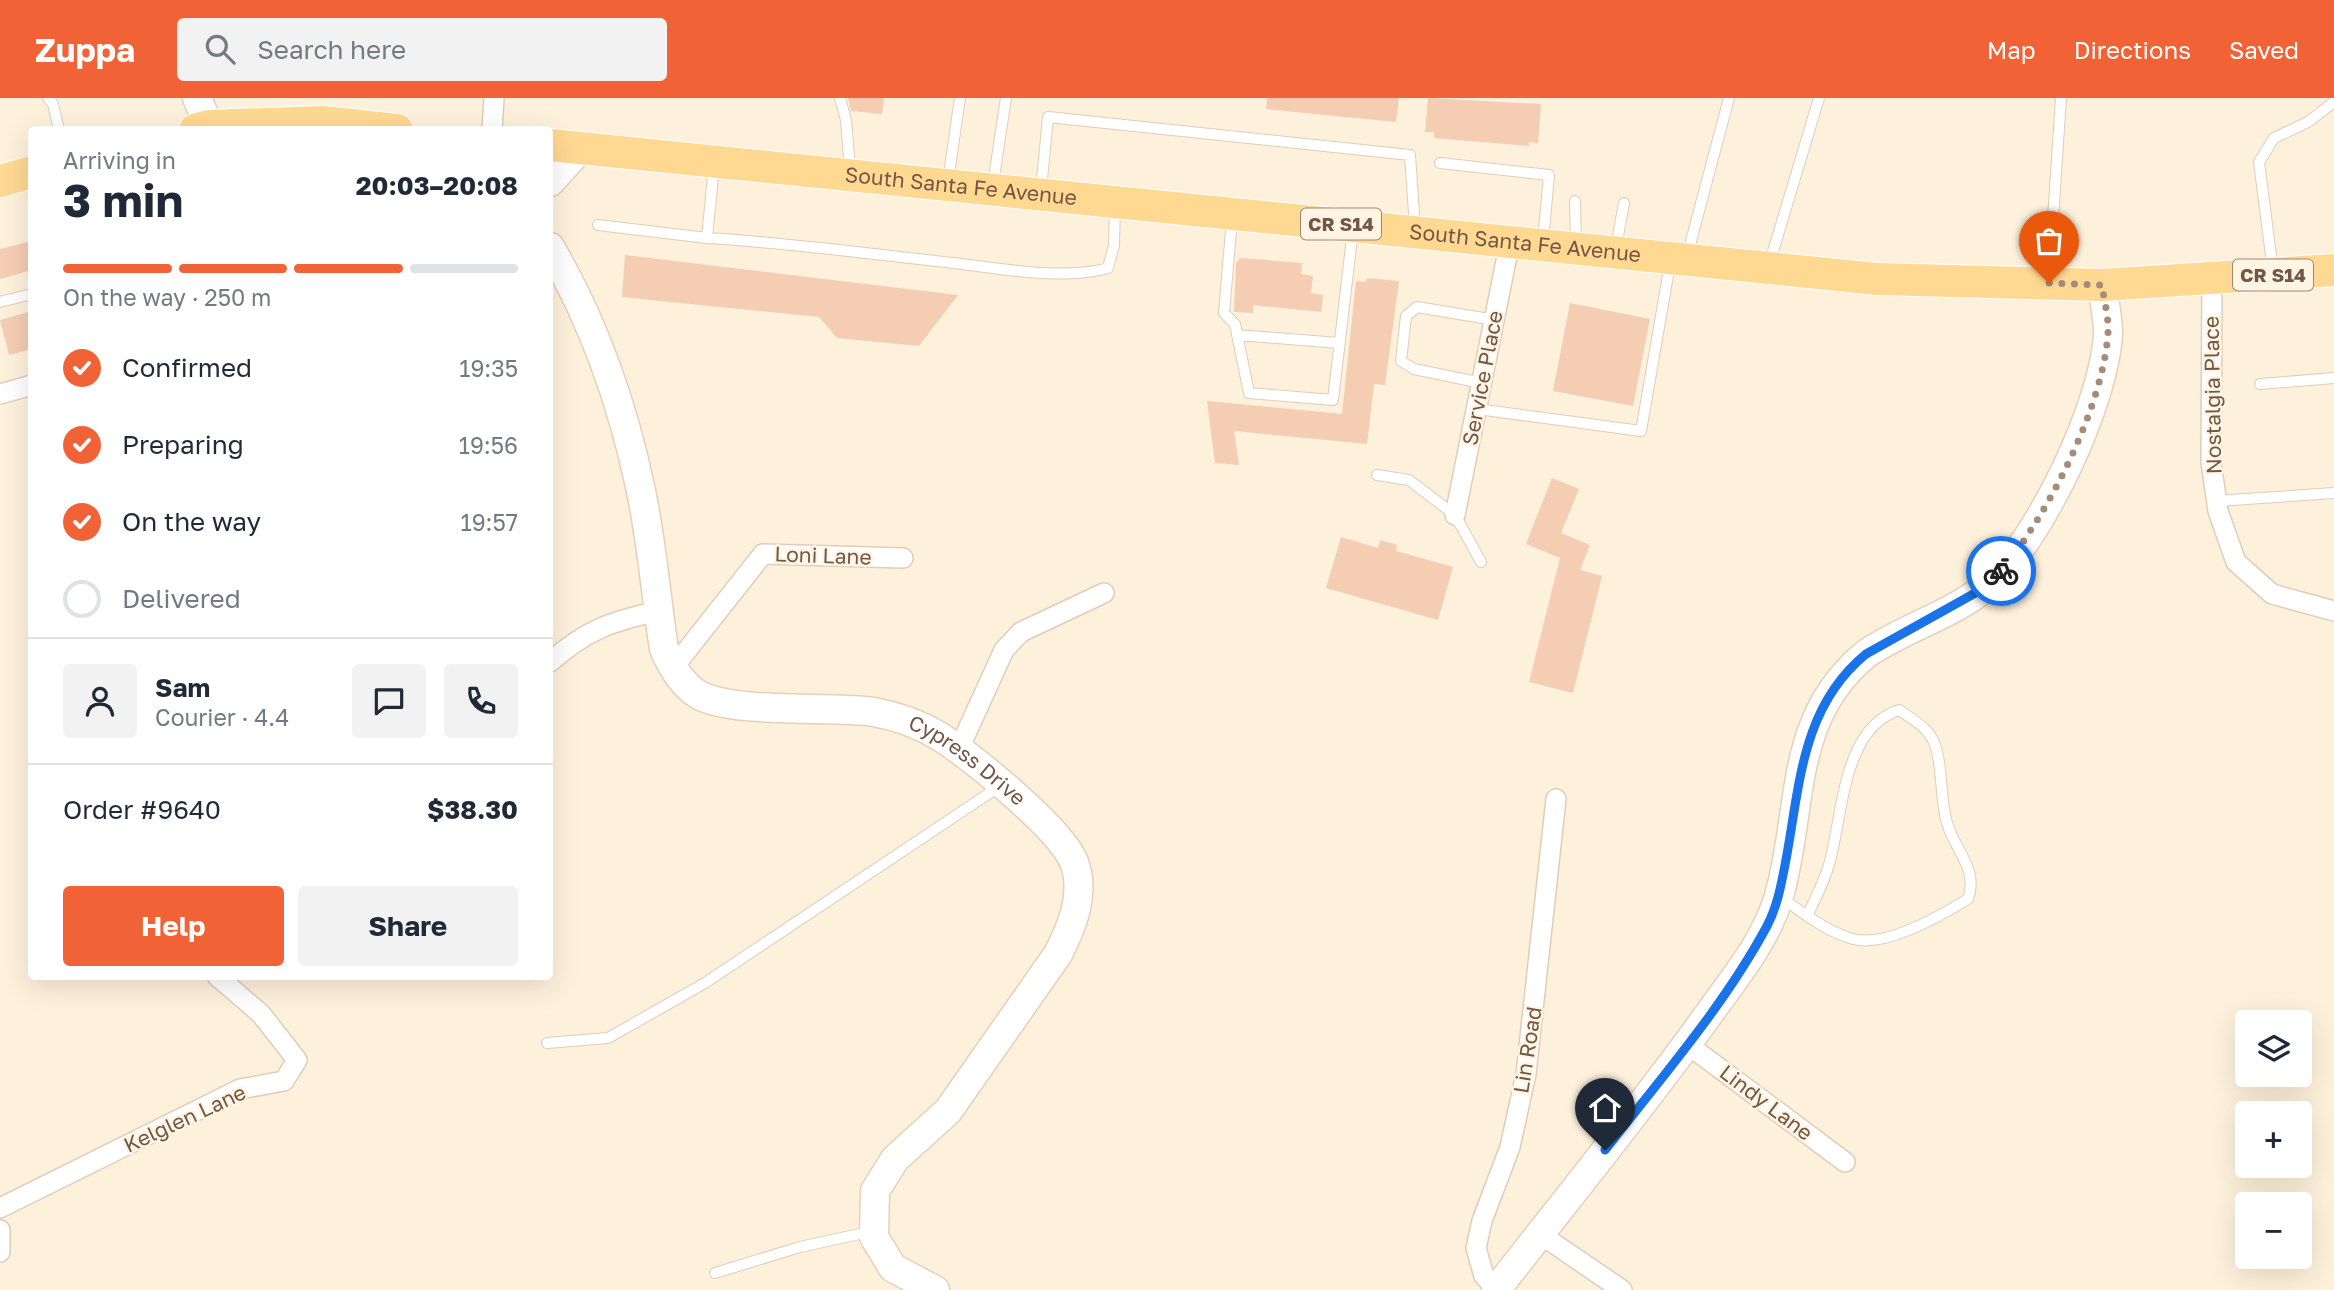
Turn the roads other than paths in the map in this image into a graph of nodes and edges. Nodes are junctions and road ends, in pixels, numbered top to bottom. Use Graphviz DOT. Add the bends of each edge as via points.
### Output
graph roads {
  1 [pos="48,98"];
  2 [pos="494,98"];
  3 [pos="840,98"];
  4 [pos="960,98"];
  5 [pos="1006,98"];
  6 [pos="1729,98"];
  7 [pos="1819,98"];
  8 [pos="2061,98"];
  9 [pos="2334,102"];
  10 [pos="203,121"];
  11 [pos="58,126"];
  12 [pos="360,126"];
  13 [pos="492,126"];
  14 [pos="553,145"];
  15 [pos="581,148"];
  16 [pos="715,162"];
  17 [pos="1440,163"];
  18 [pos="28,173"];
  19 [pos="851,175"];
  20 [pos="553,179"];
  21 [pos="0,181"];
  22 [pos="948,185"];
  23 [pos="993,190"];
  24 [pos="1040,194"];
  25 [pos="1575,201"];
  26 [pos="1115,202"];
  27 [pos="1624,203"];
  28 [pos="1233,214"];
  29 [pos="598,225"];
  30 [pos="1354,225"];
  31 [pos="1416,232"];
  32 [pos="707,238"];
  33 [pos="1510,241"];
  34 [pos="1542,244"];
  35 [pos="1576,248"];
  36 [pos="1615,252"];
  37 [pos="553,253"];
  38 [pos="1679,259"];
  39 [pos="1769,268"];
  40 [pos="2334,270"];
  41 [pos="2274,275"];
  42 [pos="2212,280"];
  43 [pos="2049,283"];
  44 [pos="2102,285"];
  45 [pos="28,294"];
  46 [pos="0,302"];
  47 [pos="1494,320"];
  48 [pos="1237,335"];
  49 [pos="1339,343"];
  50 [pos="2334,378"];
  51 [pos="1482,383"];
  52 [pos="2260,384"];
  53 [pos="28,386"];
  54 [pos="0,394"];
  55 [pos="1477,409"];
  56 [pos="1377,475"];
  57 [pos="2334,493"];
  58 [pos="2217,501"];
  59 [pos="1455,515"];
  60 [pos="903,558"];
  61 [pos="1481,562"];
  62 [pos="1104,593"];
  63 [pos="658,611"];
  64 [pos="2334,611"];
  65 [pos="553,659"];
  66 [pos="673,668"];
  67 [pos="958,751"];
  68 [pos="1001,785"];
  69 [pos="1556,799"];
  70 [pos="1779,896"];
  71 [pos="1807,916"];
  72 [pos="222,980"];
  73 [pos="547,1043"];
  74 [pos="1687,1044"];
  75 [pos="1845,1162"];
  76 [pos="0,1208"];
  77 [pos="0,1230"];
  78 [pos="874,1231"];
  79 [pos="1540,1234"];
  80 [pos="0,1252"];
  81 [pos="715,1273"];
  82 [pos="1497,1289"];
  83 [pos="936,1290"];
  84 [pos="1622,1290"];
  1 -- 11 [label="lane"];
  2 -- 13 [label="street"];
  3 -- 19 [label="lane"];
  4 -- 22 [label="lane"];
  5 -- 23 [label="lane"];
  6 -- 38 [label="lane"];
  7 -- 39 [label="lane"];
  8 -- 43 [label="lane"];
  9 -- 41 [label="lane" via="2308,122 2274,138 2259,162"];
  10 -- 12 [label="main road"];
  14 -- 15 [label="main road, South Santa Fe Avenue / CR S14"];
  15 -- 16 [label="main road, South Santa Fe Avenue / CR S14"];
  15 -- 20 [label="street"];
  16 -- 19 [label="main road, South Santa Fe Avenue / CR S14"];
  16 -- 32 [label="lane"];
  17 -- 34 [label="lane" via="1549,175"];
  18 -- 21 [label="main road"];
  19 -- 22 [label="main road, South Santa Fe Avenue / CR S14"];
  22 -- 23 [label="main road, South Santa Fe Avenue / CR S14"];
  23 -- 24 [label="main road, South Santa Fe Avenue / CR S14"];
  24 -- 26 [label="main road, South Santa Fe Avenue / CR S14"];
  24 -- 31 [label="lane" via="1048,117 1410,155"];
  25 -- 35 [label="lane"];
  26 -- 28 [label="main road, South Santa Fe Avenue / CR S14"];
  26 -- 32 [label="lane" via="1114,245 1108,268 1091,273 1015,270"];
  27 -- 36 [label="lane"];
  28 -- 30 [label="main road, South Santa Fe Avenue / CR S14"];
  28 -- 48 [label="lane" via="1224,313 1236,324"];
  29 -- 32 [label="lane"];
  30 -- 31 [label="main road, South Santa Fe Avenue / CR S14"];
  30 -- 49 [label="lane"];
  31 -- 33 [label="main road, South Santa Fe Avenue / CR S14"];
  33 -- 34 [label="main road, South Santa Fe Avenue / CR S14"];
  33 -- 47 [label="street, Service Place"];
  34 -- 35 [label="main road, South Santa Fe Avenue / CR S14"];
  35 -- 36 [label="main road, South Santa Fe Avenue / CR S14"];
  36 -- 38 [label="main road, South Santa Fe Avenue / CR S14"];
  37 -- 63 [label="street, Cypress Drive" via="590,323 641,491"];
  38 -- 39 [label="main road, South Santa Fe Avenue / CR S14"];
  38 -- 55 [label="lane" via="1641,431"];
  39 -- 43 [label="main road, South Santa Fe Avenue / CR S14" via="1877,279"];
  40 -- 41 [label="main road, South Santa Fe Avenue / CR S14"];
  41 -- 42 [label="main road, South Santa Fe Avenue / CR S14"];
  42 -- 44 [label="main road, South Santa Fe Avenue / CR S14"];
  42 -- 58 [label="street, Nostalgia Place" via="2211,462"];
  43 -- 44 [label="main road, South Santa Fe Avenue / CR S14"];
  44 -- 70 [label="street" via="2108,333 2098,380 2091,407 2047,503 2010,562 1986,587 1866,654 1829,695 1811,730 1800,767"];
  45 -- 46 [label="lane"];
  47 -- 51 [label="street, Service Place"];
  47 -- 51 [label="lane" via="1417,307 1406,316 1401,361 1414,369"];
  48 -- 49 [label="lane"];
  48 -- 49 [label="lane" via="1249,393 1333,400"];
  50 -- 52 [label="lane"];
  51 -- 55 [label="street, Service Place"];
  53 -- 54 [label="street"];
  55 -- 59 [label="street, Service Place"];
  56 -- 59 [label="lane" via="1409,480"];
  57 -- 58 [label="lane"];
  58 -- 64 [label="street, Nostalgia Place" via="2236,562 2272,594"];
  59 -- 61 [label="lane"];
  60 -- 66 [label="street, Loni Lane" via="763,554"];
  62 -- 67 [label="street" via="1021,632 1004,650"];
  63 -- 65 [label="street" via="607,623"];
  63 -- 66 [label="street, Cypress Drive" via="664,649"];
  66 -- 67 [label="street, Cypress Drive" via="698,695 728,704 875,712 913,722"];
  67 -- 68 [label="street, Cypress Drive"];
  68 -- 73 [label="lane" via="705,983 608,1038"];
  68 -- 78 [label="street, Cypress Drive" via="1043,819 1075,864 1079,894 1071,928 1058,954 948,1111 895,1159 875,1191"];
  69 -- 82 [label="street, Lin Road" via="1526,1074 1510,1147 1476,1248 1484,1276"];
  70 -- 71 [label="lane"];
  70 -- 74 [label="street" via="1768,925 1742,967"];
  71 -- 71 [label="lane" via="1854,940 1876,940 1968,898 1973,887 1968,864 1947,825 1936,747 1924,726 1899,710 1885,715 1860,742 1830,862"];
  72 -- 76 [label="street, Kelglen Lane" via="261,1014 297,1060 284,1081 240,1088"];
  74 -- 75 [label="street, Lindy Lane"];
  74 -- 79 [label="street"];
  77 -- 80 [label="street"];
  78 -- 81 [label="lane"];
  78 -- 83 [label="street, Cypress Drive" via="893,1268"];
  79 -- 82 [label="street"];
  79 -- 84 [label="street"];
}
